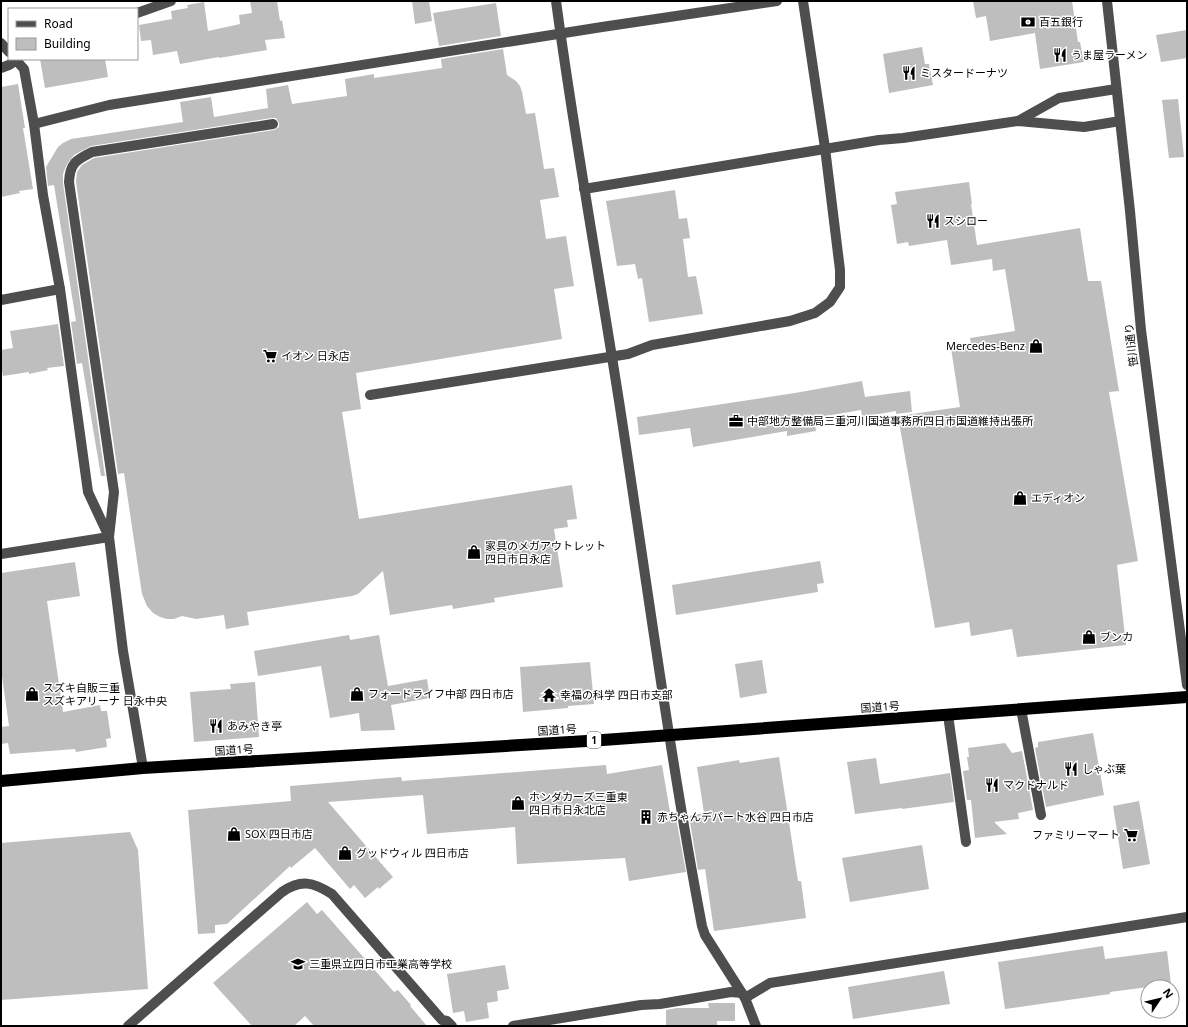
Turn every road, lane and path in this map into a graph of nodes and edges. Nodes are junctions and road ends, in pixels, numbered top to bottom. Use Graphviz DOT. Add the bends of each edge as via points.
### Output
graph roads {
  1 [pos="171,1"];
  2 [pos="556,1"];
  3 [pos="777,1"];
  4 [pos="802,1"];
  5 [pos="1107,1"];
  6 [pos="138,13"];
  7 [pos="560,34"];
  8 [pos="1,43"];
  9 [pos="8,51"];
  10 [pos="15,60"];
  11 [pos="17,60"];
  12 [pos="1,68"];
  13 [pos="1116,89"];
  14 [pos="1018,121"];
  15 [pos="1120,121"];
  16 [pos="34,124"];
  17 [pos="273,124"];
  18 [pos="825,148"];
  19 [pos="584,189"];
  20 [pos="60,289"];
  21 [pos="1,300"];
  22 [pos="370,395"];
  23 [pos="109,537"];
  24 [pos="1,554"];
  25 [pos="1187,685"];
  26 [pos="1187,697"];
  27 [pos="1021,709"];
  28 [pos="948,715"];
  29 [pos="668,734"];
  30 [pos="143,768"];
  31 [pos="1,781"];
  32 [pos="1042,815"];
  33 [pos="966,842"];
  34 [pos="1187,917"];
  35 [pos="744,996"];
  36 [pos="128,1026"];
  37 [pos="452,1026"];
  38 [pos="513,1026"];
  39 [pos="756,1026"];
  1 -- 6 [label="street"];
  2 -- 7 [label="street"];
  3 -- 7 [label="street"];
  4 -- 18 [label="street"];
  5 -- 13 [label="street, 笹川通り"];
  7 -- 16 [label="street" via="109,105"];
  7 -- 19 [label="street"];
  8 -- 9 [label="street"];
  10 -- 12 [label="street" via="9,66"];
  11 -- 16 [label="street" via="24,69"];
  13 -- 14 [label="street" via="1060,98"];
  13 -- 15 [label="street, 笹川通り"];
  14 -- 15 [label="street" via="1084,126"];
  14 -- 18 [label="street"];
  15 -- 25 [label="street, 笹川通り" via="1141,330"];
  16 -- 20 [label="street" via="43,195"];
  17 -- 23 [label="street" via="92,152 79,159 70,170 69,182 114,492"];
  18 -- 19 [label="street"];
  18 -- 22 [label="street" via="840,287 830,302 815,313 790,321 652,345 628,354"];
  19 -- 29 [label="street" via="619,400"];
  20 -- 21 [label="street"];
  20 -- 23 [label="street" via="88,492"];
  23 -- 24 [label="street"];
  23 -- 30 [label="street" via="123,651"];
  26 -- 27 [label="highway, 国道1号 / 1"];
  27 -- 28 [label="highway, 国道1号 / 1"];
  27 -- 32 [label="street"];
  28 -- 29 [label="highway, 国道1号 / 1"];
  28 -- 33 [label="street"];
  29 -- 30 [label="highway, 国道1号 / 1"];
  29 -- 35 [label="street" via="702,926 705,935"];
  30 -- 31 [label="highway, 国道1号 / 1"];
  34 -- 35 [label="street" via="770,983"];
  35 -- 38 [label="street" via="731,992"];
  35 -- 39 [label="street"];
  36 -- 37 [label="street" via="282,892 303,883 322,888 332,894 442,1020"];
}
